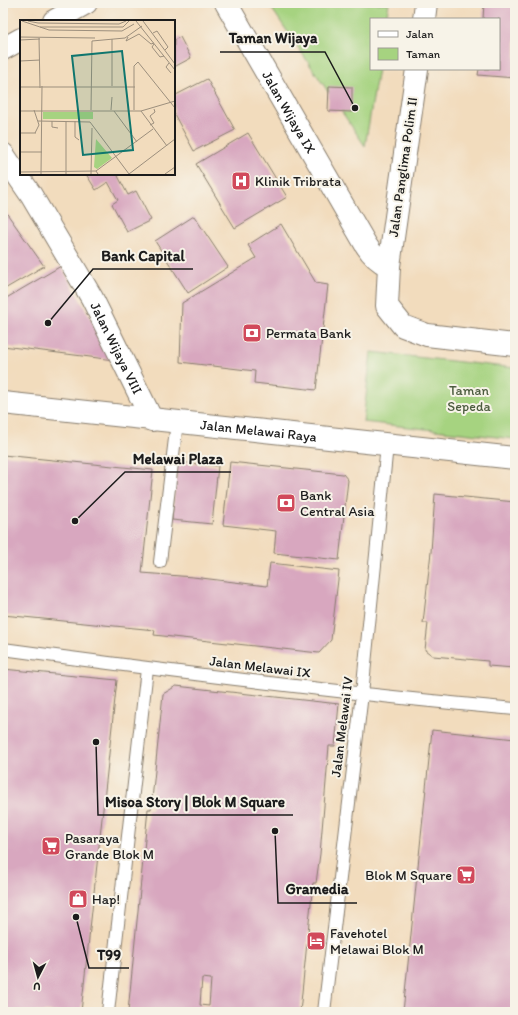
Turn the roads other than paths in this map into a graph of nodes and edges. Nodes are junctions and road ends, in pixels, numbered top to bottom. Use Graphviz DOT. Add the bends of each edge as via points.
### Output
graph roads {
  1 [pos="86,3"];
  2 [pos="226,3"];
  3 [pos="426,3"];
  4 [pos="424,18"];
  5 [pos="56,20"];
  6 [pos="20,40"];
  7 [pos="3,49"];
  8 [pos="417,70"];
  9 [pos="3,154"];
  10 [pos="389,266"];
  11 [pos="515,345"];
  12 [pos="3,403"];
  13 [pos="152,420"];
  14 [pos="177,422"];
  15 [pos="387,445"];
  16 [pos="515,458"];
  17 [pos="160,562"];
  18 [pos="3,649"];
  19 [pos="147,669"];
  20 [pos="362,694"];
  21 [pos="515,709"];
  22 [pos="108,1012"];
  23 [pos="324,1012"];
  1 -- 5 [label="street"];
  2 -- 10 [label="street, Jalan Wijaya IX" via="366,245 373,256"];
  3 -- 4 [label="street"];
  6 -- 7 [label="street"];
  8 -- 10 [label="street, Jalan Panglima Polim II"];
  9 -- 13 [label="street, Jalan Wijaya VIII" via="31,195 92,298"];
  10 -- 11 [label="street" via="387,306 403,326 427,335"];
  12 -- 13 [label="street, Jalan Melawai Raya"];
  13 -- 14 [label="street, Jalan Melawai Raya"];
  14 -- 15 [label="street, Jalan Melawai Raya"];
  14 -- 17 [label="lane"];
  15 -- 16 [label="street, Jalan Melawai Raya"];
  15 -- 20 [label="lane, Jalan Melawai IV"];
  18 -- 19 [label="lane, Jalan Melawai IX"];
  19 -- 20 [label="lane, Jalan Melawai IX"];
  19 -- 22 [label="lane"];
  20 -- 21 [label="lane, Jalan Melawai IX"];
  20 -- 23 [label="lane, Jalan Melawai IV"];
}
